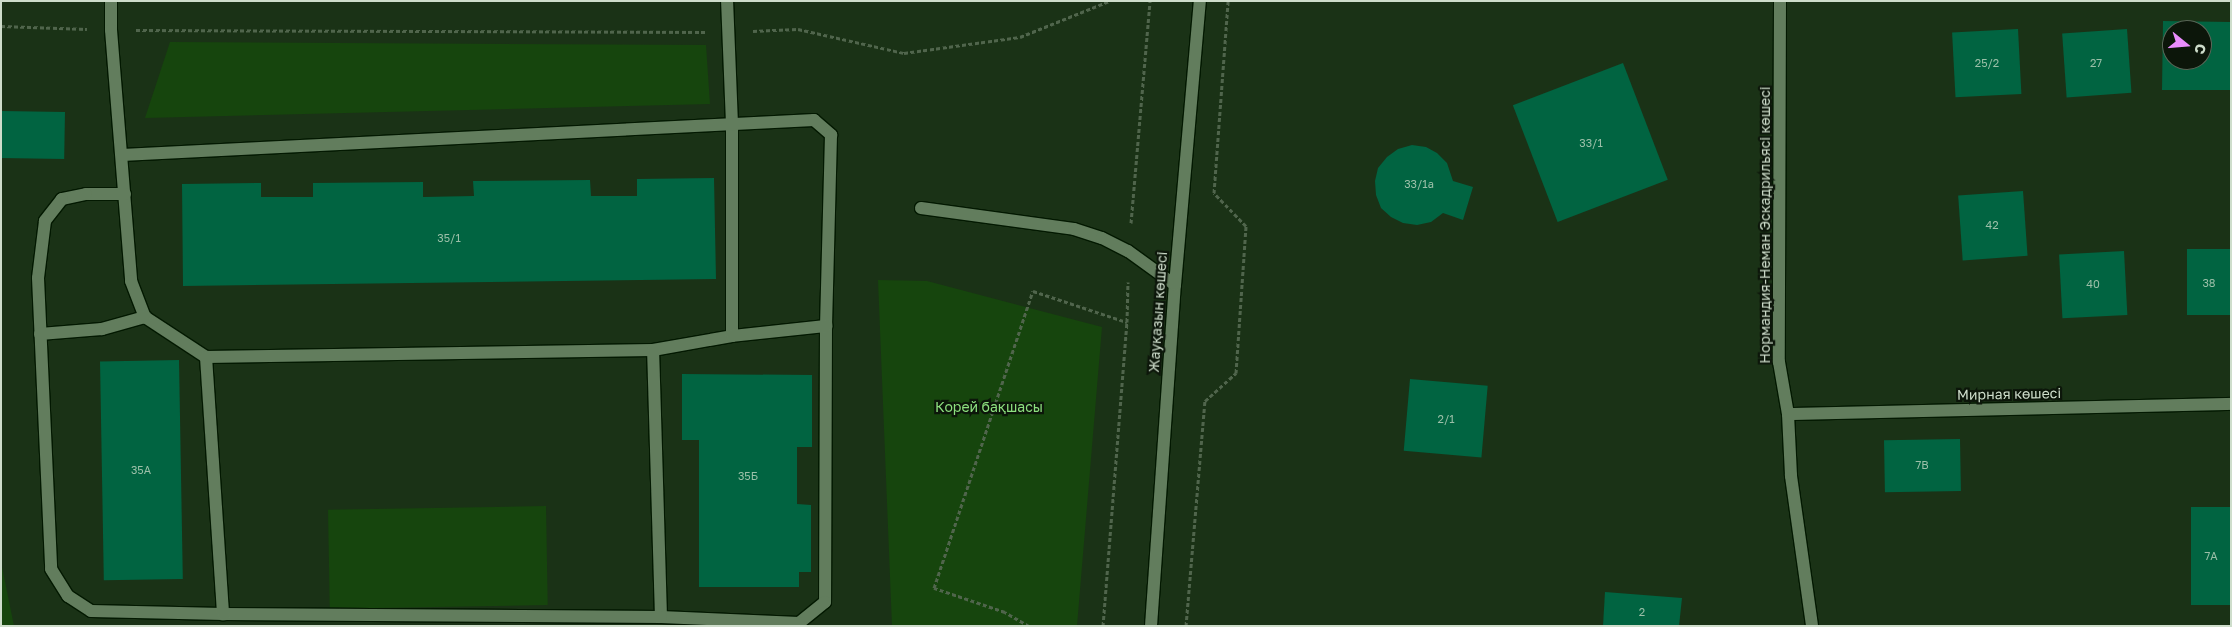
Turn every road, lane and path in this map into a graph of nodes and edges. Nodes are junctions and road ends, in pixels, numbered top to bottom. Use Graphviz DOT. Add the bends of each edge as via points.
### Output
graph roads {
  1 [pos="111,1"];
  2 [pos="726,1"];
  3 [pos="1109,1"];
  4 [pos="1150,1"];
  5 [pos="1200,1"];
  6 [pos="1228,1"];
  7 [pos="1780,1"];
  8 [pos="1,26"];
  9 [pos="111,30"];
  10 [pos="728,32"];
  11 [pos="732,124"];
  12 [pos="122,155"];
  13 [pos="125,194"];
  14 [pos="921,208"];
  15 [pos="1128,251"];
  16 [pos="1175,286"];
  17 [pos="145,317"];
  18 [pos="1127,322"];
  19 [pos="826,326"];
  20 [pos="40,334"];
  21 [pos="732,336"];
  22 [pos="653,350"];
  23 [pos="206,357"];
  24 [pos="2231,404"];
  25 [pos="1788,414"];
  26 [pos="223,614"];
  27 [pos="661,616"];
  28 [pos="1029,626"];
  29 [pos="1103,626"];
  30 [pos="1151,626"];
  31 [pos="1186,626"];
  32 [pos="1812,626"];
  1 -- 9 [label="street"];
  2 -- 10 [label="street"];
  3 -- 10 [label="path" via="1020,37 904,53 798,29"];
  4 -- 15 [label="path"];
  5 -- 16 [label="street, Жауқазын көшесі"];
  6 -- 31 [label="path" via="1214,193 1246,226 1239,334 1236,373 1205,401"];
  7 -- 25 [label="street, Нормандия-Неман Эскадрильясі көшесі" via="1779,362"];
  8 -- 9 [label="path"];
  9 -- 10 [label="path"];
  9 -- 12 [label="street"];
  10 -- 11 [label="street"];
  11 -- 12 [label="street"];
  11 -- 19 [label="street" via="814,120 832,135"];
  11 -- 21 [label="street"];
  12 -- 13 [label="street"];
  13 -- 17 [label="street" via="131,281"];
  13 -- 20 [label="street" via="62,198 45,221 38,278"];
  14 -- 15 [label="street" via="1074,229"];
  15 -- 16 [label="street"];
  15 -- 18 [label="path"];
  16 -- 30 [label="street, Жауқазын көшесі"];
  17 -- 20 [label="street" via="102,329"];
  17 -- 23 [label="street"];
  18 -- 28 [label="path" via="1034,291 934,588 1006,612"];
  18 -- 29 [label="path"];
  19 -- 21 [label="street"];
  19 -- 27 [label="street" via="824,602 799,623"];
  20 -- 26 [label="street" via="51,569 68,596 91,611"];
  21 -- 22 [label="street"];
  22 -- 23 [label="street"];
  22 -- 27 [label="street"];
  23 -- 26 [label="street"];
  24 -- 25 [label="street, Мирная көшесі"];
  25 -- 32 [label="street, Нормандия-Неман Эскадрильясі көшесі" via="1791,476"];
  26 -- 27 [label="street"];
}
